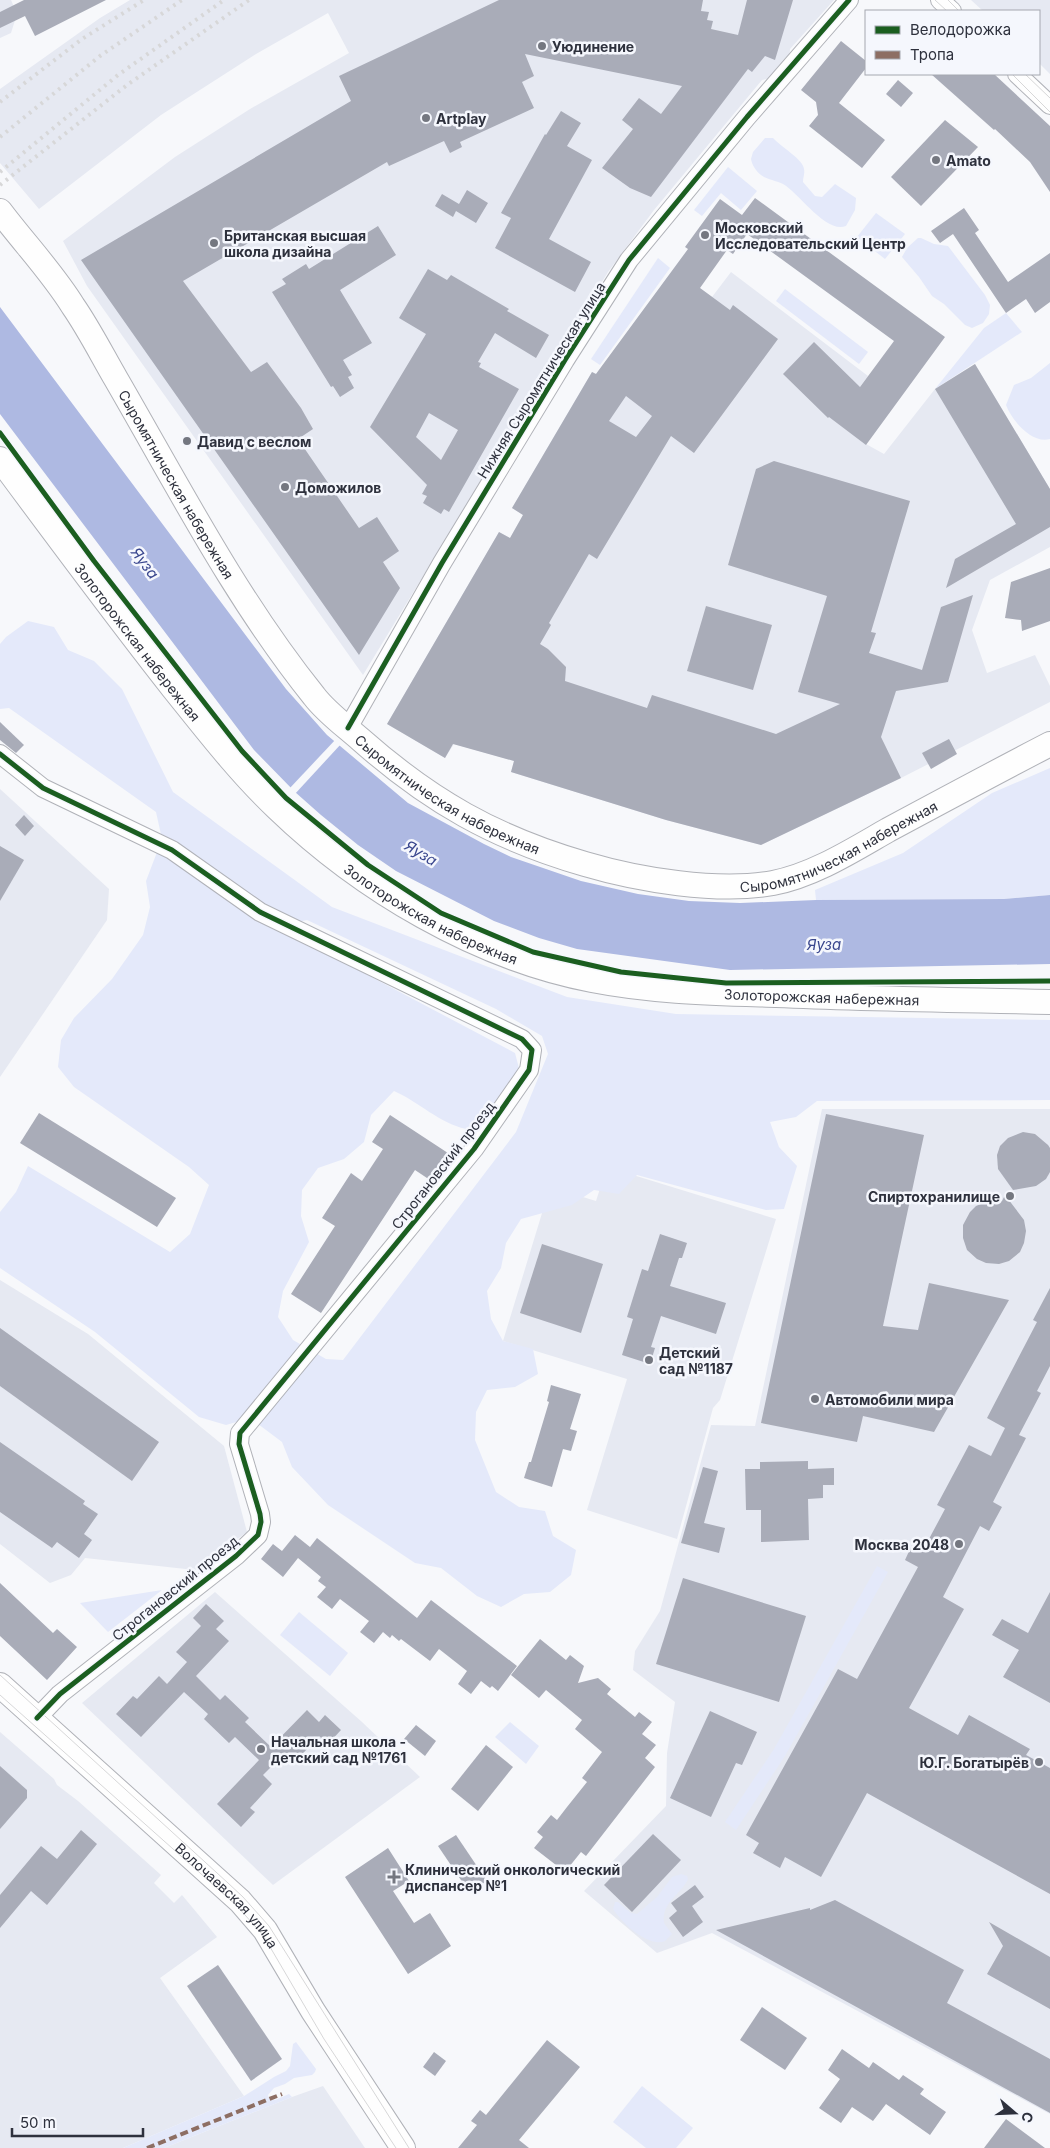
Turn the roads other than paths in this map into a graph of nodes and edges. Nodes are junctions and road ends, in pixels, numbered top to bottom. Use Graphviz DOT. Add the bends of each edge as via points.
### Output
graph roads {
  1 [pos="849,0"];
  2 [pos="940,0"];
  3 [pos="951,10"];
  4 [pos="1018,75"];
  5 [pos="1050,106"];
  6 [pos="0,211"];
  7 [pos="0,460"];
  8 [pos="348,728"];
  9 [pos="1050,744"];
  10 [pos="0,754"];
  11 [pos="1050,1002"];
  12 [pos="0,1685"];
  13 [pos="37,1718"];
  14 [pos="404,2148"];
  1 -- 8 [label="street, Нижняя Сыромятническая улица" via="629,260 442,563"];
  2 -- 3 [label="street"];
  4 -- 5 [label="street"];
  6 -- 8 [label="main road, Сыромятническая набережная" via="74,306 264,629 316,698"];
  7 -- 11 [label="main road, Золоторожская набережная" via="130,634 214,739 277,808 335,858 405,907 483,945 536,966 592,980 678,992"];
  8 -- 9 [label="main road, Сыромятническая набережная" via="395,770 436,799 473,821 551,854 667,882 725,886 773,883 808,871"];
  10 -- 13 [label="street, Строгановский проезд" via="43,788 172,850 260,912 522,1039 532,1050 528,1070 474,1149 240,1433 239,1444 260,1514 258,1535 60,1694"];
  12 -- 13 [label="main road, Волочаевская улица"];
  13 -- 14 [label="main road, Волочаевская улица" via="257,1920"];
}
